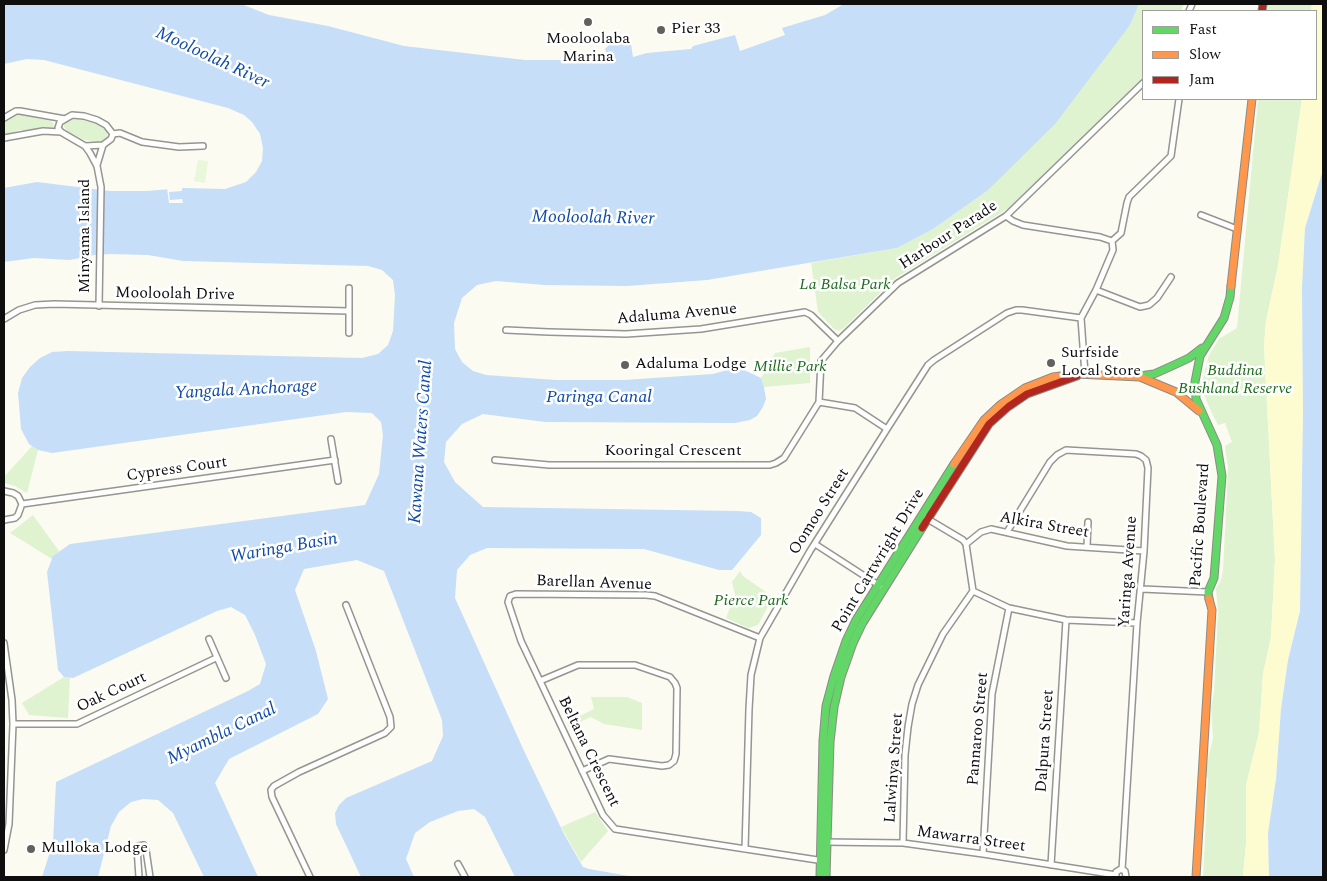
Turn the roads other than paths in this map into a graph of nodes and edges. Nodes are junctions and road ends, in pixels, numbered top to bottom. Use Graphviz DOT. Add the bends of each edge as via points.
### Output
graph roads {
  1 [pos="1142,84"];
  2 [pos="1179,100"];
  3 [pos="1252,100"];
  4 [pos="4,118"];
  5 [pos="65,118"];
  6 [pos="61,132"];
  7 [pos="113,134"];
  8 [pos="4,138"];
  9 [pos="103,145"];
  10 [pos="85,146"];
  11 [pos="203,146"];
  12 [pos="97,166"];
  13 [pos="1201,215"];
  14 [pos="1006,216"];
  15 [pos="1237,229"];
  16 [pos="1112,242"];
  17 [pos="1171,278"];
  18 [pos="349,288"];
  19 [pos="1096,290"];
  20 [pos="99,306"];
  21 [pos="349,311"];
  22 [pos="1081,318"];
  23 [pos="4,319"];
  24 [pos="506,330"];
  25 [pos="349,333"];
  26 [pos="838,341"];
  27 [pos="1206,344"];
  28 [pos="1085,374"];
  29 [pos="1126,376"];
  30 [pos="819,402"];
  31 [pos="1201,414"];
  32 [pos="887,429"];
  33 [pos="332,439"];
  34 [pos="335,460"];
  35 [pos="495,460"];
  36 [pos="338,480"];
  37 [pos="4,491"];
  38 [pos="22,504"];
  39 [pos="925,517"];
  40 [pos="4,520"];
  41 [pos="1088,522"];
  42 [pos="1007,532"];
  43 [pos="815,544"];
  44 [pos="966,544"];
  45 [pos="1087,547"];
  46 [pos="1144,552"];
  47 [pos="881,586"];
  48 [pos="1142,588"];
  49 [pos="973,591"];
  50 [pos="1208,592"];
  51 [pos="510,596"];
  52 [pos="346,605"];
  53 [pos="1009,608"];
  54 [pos="1066,620"];
  55 [pos="1137,623"];
  56 [pos="760,638"];
  57 [pos="209,639"];
  58 [pos="4,643"];
  59 [pos="216,658"];
  60 [pos="226,678"];
  61 [pos="540,681"];
  62 [pos="13,724"];
  63 [pos="582,770"];
  64 [pos="824,842"];
  65 [pos="903,843"];
  66 [pos="745,849"];
  67 [pos="4,850"];
  68 [pos="983,854"];
  69 [pos="823,861"];
  70 [pos="458,864"];
  71 [pos="1051,865"];
  72 [pos="1122,870"];
  73 [pos="1116,876"];
  74 [pos="139,877"];
  75 [pos="150,877"];
  76 [pos="310,877"];
  77 [pos="465,877"];
  78 [pos="820,877"];
  79 [pos="826,877"];
  80 [pos="1126,877"];
  81 [pos="1196,877"];
  1 -- 14 [label="street, Harbour Parade"];
  2 -- 16 [label="street" via="1171,156 1129,197 1121,233"];
  3 -- 15 [label="main road, Pacific Boulevard"];
  4 -- 5 [label="street" via="16,111"];
  5 -- 6 [label="street" via="58,126"];
  5 -- 7 [label="street" via="72,115 97,120"];
  6 -- 8 [label="street" via="43,131"];
  6 -- 10 [label="street, Minyama Island"];
  7 -- 9 [label="street, Minyama Island"];
  7 -- 11 [label="street" via="178,147"];
  9 -- 10 [label="street"];
  9 -- 12 [label="street, Minyama Island"];
  10 -- 12 [label="street, Minyama Island"];
  12 -- 20 [label="street, Minyama Island" via="102,186"];
  13 -- 15 [label="street"];
  14 -- 16 [label="street" via="1023,225 1100,237"];
  14 -- 26 [label="street, Harbour Parade" via="898,283"];
  15 -- 27 [label="main road, Pacific Boulevard" via="1227,309"];
  16 -- 19 [label="street" via="1113,250"];
  17 -- 19 [label="street" via="1157,298 1140,307"];
  18 -- 21 [label="street"];
  19 -- 22 [label="street"];
  20 -- 21 [label="street, Mooloolah Drive"];
  20 -- 23 [label="street, Mooloolah Drive" via="35,305"];
  21 -- 25 [label="street"];
  22 -- 28 [label="street"];
  22 -- 32 [label="street, Oomoo Street" via="1011,311 928,365"];
  24 -- 26 [label="street, Adaluma Avenue" via="626,334 701,329 805,312"];
  26 -- 30 [label="street, Harbour Parade" via="821,361"];
  27 -- 29 [label="main road, Point Cartwright Drive" via="1189,358 1154,374"];
  27 -- 31 [label="main road, Pacific Boulevard" via="1196,373 1196,399"];
  28 -- 29 [label="main road, Point Cartwright Drive"];
  28 -- 39 [label="main road, Point Cartwright Drive" via="1060,376 1025,388 1000,405 961,452"];
  29 -- 31 [label="main road, Point Cartwright Drive" via="1144,378 1176,392"];
  30 -- 32 [label="street" via="854,408"];
  30 -- 35 [label="street, Kooringal Crescent" via="784,458 776,464 549,465"];
  31 -- 50 [label="main road, Pacific Boulevard" via="1217,445 1221,467 1214,578"];
  32 -- 43 [label="street, Oomoo Street"];
  33 -- 34 [label="street"];
  34 -- 36 [label="street"];
  34 -- 38 [label="street, Cypress Court"];
  37 -- 38 [label="street" via="14,493"];
  38 -- 40 [label="street" via="15,518"];
  39 -- 44 [label="street"];
  39 -- 47 [label="main road, Point Cartwright Drive"];
  41 -- 45 [label="street"];
  42 -- 44 [label="street, Alkira Street" via="985,530"];
  42 -- 45 [label="street, Alkira Street" via="1067,546"];
  42 -- 46 [label="street, Yaringa Avenue" via="1057,455 1066,450 1136,454 1146,460 1148,468"];
  43 -- 47 [label="street"];
  43 -- 56 [label="street, Oomoo Street"];
  44 -- 49 [label="street"];
  45 -- 46 [label="street, Alkira Street"];
  46 -- 48 [label="street, Yaringa Avenue"];
  47 -- 64 [label="main road, Point Cartwright Drive" via="856,620 846,641 826,706"];
  48 -- 50 [label="street"];
  48 -- 55 [label="street, Yaringa Avenue"];
  49 -- 53 [label="street"];
  49 -- 65 [label="street, Lalwinya Street" via="943,634 912,704 905,755"];
  50 -- 81 [label="main road, Pacific Boulevard" via="1212,610"];
  51 -- 56 [label="street, Barellan Avenue" via="655,596"];
  51 -- 61 [label="street, Beltana Crescent" via="509,608"];
  52 -- 76 [label="street" via="390,717 391,727 385,733 299,772 271,790"];
  53 -- 54 [label="street"];
  53 -- 68 [label="street, Pannaroo Street" via="992,694"];
  54 -- 55 [label="street"];
  54 -- 71 [label="street, Dalpura Street"];
  55 -- 72 [label="street, Yaringa Avenue"];
  56 -- 66 [label="street, Oomoo Street" via="749,709"];
  57 -- 59 [label="street"];
  58 -- 62 [label="street"];
  59 -- 60 [label="street"];
  59 -- 62 [label="street, Oak Court" via="77,724"];
  61 -- 63 [label="street, Beltana Crescent"];
  61 -- 63 [label="street" via="578,664 635,664 670,677 676,683 674,761 662,766 609,760"];
  62 -- 67 [label="street" via="9,824"];
  63 -- 66 [label="street, Beltana Crescent" via="603,815 615,829"];
  64 -- 65 [label="street, Mawarra Street"];
  64 -- 69 [label="main road, Point Cartwright Drive"];
  65 -- 68 [label="street, Mawarra Street"];
  66 -- 69 [label="street, Beltana Crescent"];
  68 -- 71 [label="street, Mawarra Street"];
  69 -- 78 [label="main road, Point Cartwright Drive"];
  69 -- 79 [label="main road, Point Cartwright Drive"];
  70 -- 77 [label="street"];
  71 -- 73 [label="street, Mawarra Street"];
  72 -- 73 [label="street"];
  72 -- 80 [label="street"];
  74 -- 75 [label="street" via="137,848 144,845"];
}
